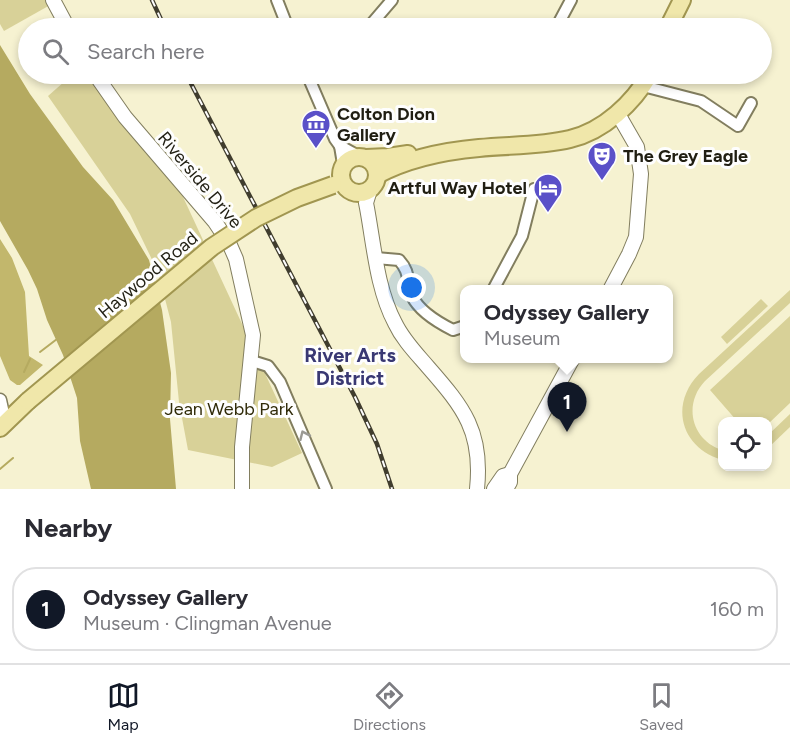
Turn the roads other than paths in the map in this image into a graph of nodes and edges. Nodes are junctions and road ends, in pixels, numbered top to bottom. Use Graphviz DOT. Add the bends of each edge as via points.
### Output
graph roads {
  1 [pos="53,0"];
  2 [pos="277,0"];
  3 [pos="392,0"];
  4 [pos="571,0"];
  5 [pos="682,0"];
  6 [pos="63,18"];
  7 [pos="284,18"];
  8 [pos="377,18"];
  9 [pos="561,18"];
  10 [pos="673,18"];
  11 [pos="102,84"];
  12 [pos="311,84"];
  13 [pos="643,84"];
  14 [pos="656,84"];
  15 [pos="751,103"];
  16 [pos="618,114"];
  17 [pos="477,145"];
  18 [pos="340,146"];
  19 [pos="363,157"];
  20 [pos="344,164"];
  21 [pos="337,184"];
  22 [pos="534,189"];
  23 [pos="367,190"];
  24 [pos="376,258"];
  25 [pos="496,285"];
  26 [pos="613,285"];
  27 [pos="249,323"];
  28 [pos="460,328"];
  29 [pos="252,361"];
  30 [pos="570,363"];
  31 [pos="0,400"];
  32 [pos="3,426"];
  33 [pos="510,474"];
  34 [pos="235,489"];
  35 [pos="242,489"];
  36 [pos="326,489"];
  37 [pos="477,489"];
  38 [pos="494,489"];
  39 [pos="506,489"];
  1 -- 6 [label="main road"];
  2 -- 7 [label="street"];
  3 -- 8 [label="street"];
  4 -- 9 [label="street"];
  5 -- 10 [label="main road"];
  11 -- 27 [label="main road, Riverside Drive" via="125,117 222,230 236,259"];
  12 -- 18 [label="street"];
  13 -- 16 [label="main road"];
  14 -- 15 [label="street" via="701,101 738,126"];
  16 -- 17 [label="main road" via="570,139"];
  16 -- 26 [label="main road" via="637,147 641,174 636,237"];
  17 -- 19 [label="main road"];
  17 -- 23 [label="main road" via="394,166"];
  18 -- 19 [label="street"];
  18 -- 20 [label="street"];
  19 -- 20 [label="main road" via="351,158"];
  19 -- 23 [label="main road" via="374,165"];
  20 -- 21 [label="main road"];
  21 -- 23 [label="main road" via="347,190"];
  21 -- 32 [label="main road, Haywood Road, bridge" via="256,218 212,247"];
  22 -- 25 [label="street" via="522,236"];
  23 -- 24 [label="main road"];
  24 -- 28 [label="street" via="399,260 407,268 413,297 433,320 453,330"];
  24 -- 37 [label="main road" via="395,323 467,417 476,443"];
  27 -- 29 [label="main road, Riverside Drive" via="253,335"];
  27 -- 34 [label="main road, Riverside Drive" via="237,420"];
  29 -- 35 [label="main road, Riverside Drive" via="242,447"];
  36 -- 29 [label="street, one-way" via="280,382 268,366"];
  30 -- 33 [label="main road"];
  31 -- 32 [label="street"];
  33 -- 38 [label="main road" via="503,476"];
  33 -- 39 [label="main road"];
}
